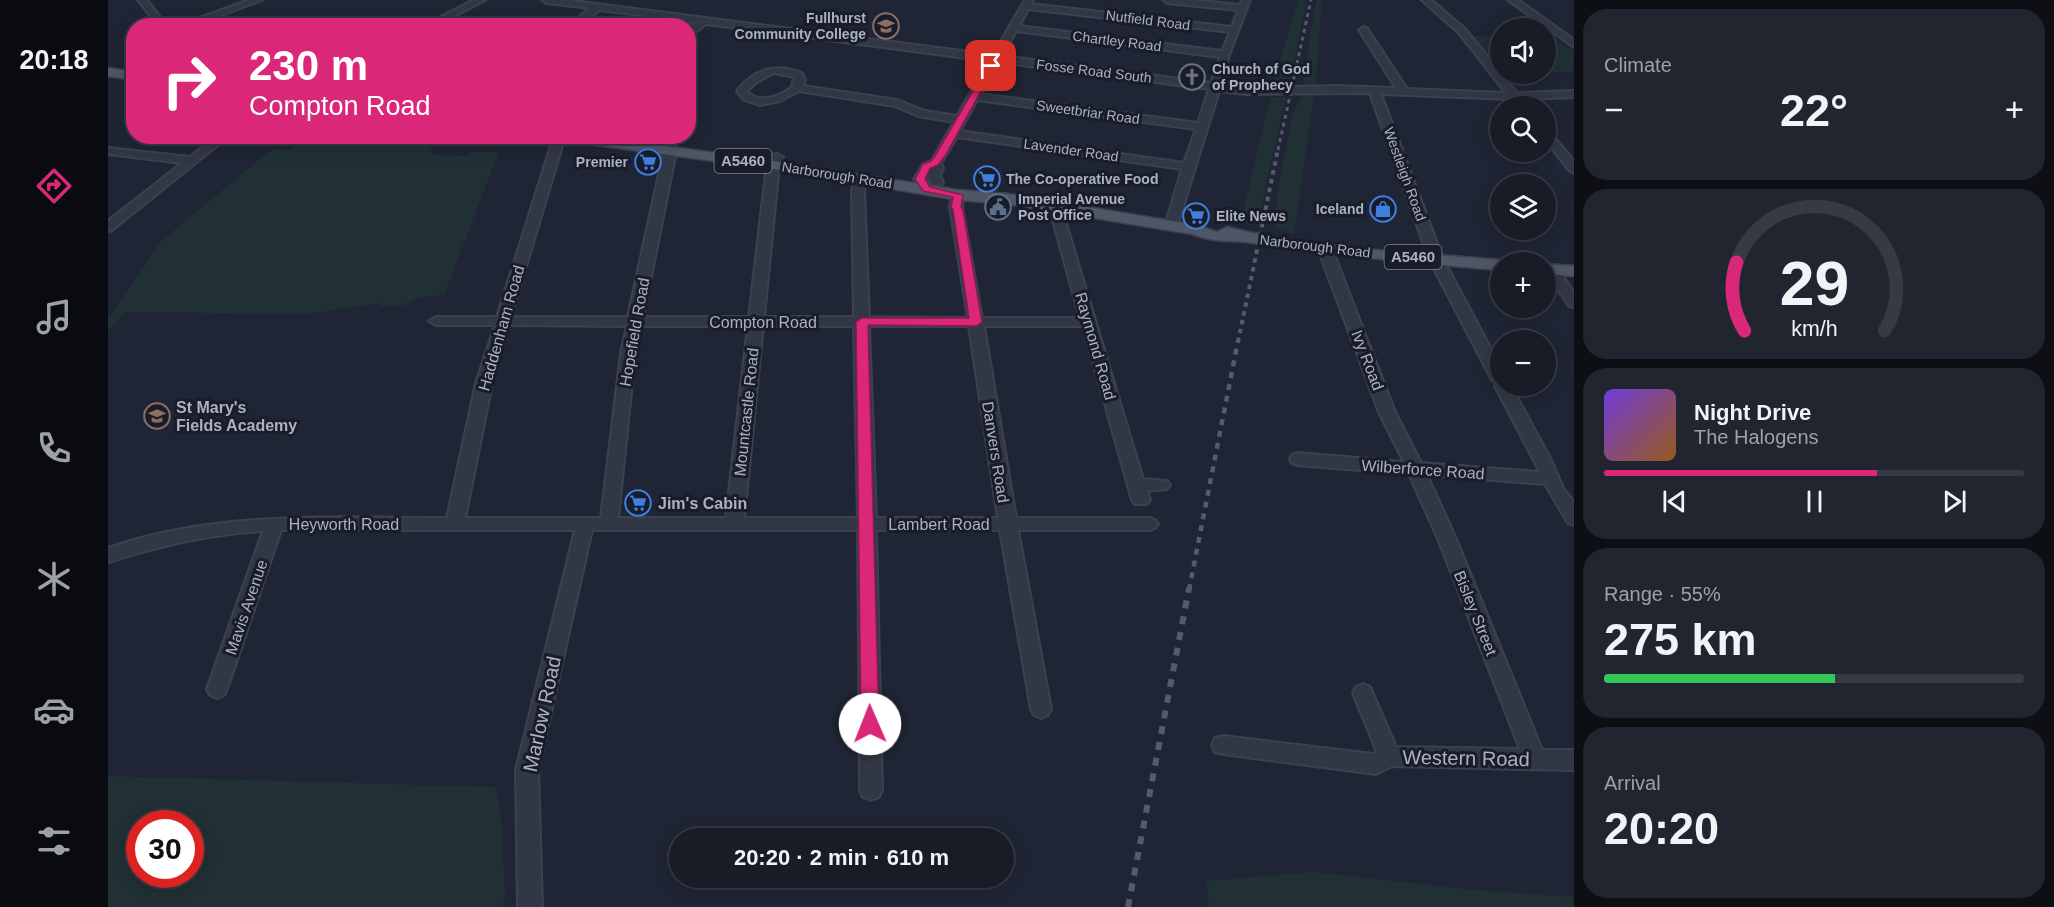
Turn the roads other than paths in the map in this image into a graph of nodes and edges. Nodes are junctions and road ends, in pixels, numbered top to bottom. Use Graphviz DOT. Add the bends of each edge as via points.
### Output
graph roads {
  1 [pos="142,0"];
  2 [pos="258,0"];
  3 [pos="482,0"];
  4 [pos="546,0"];
  5 [pos="1167,0"];
  6 [pos="1426,0"];
  7 [pos="1512,0"];
  8 [pos="1027,3"];
  9 [pos="1244,4"];
  10 [pos="597,7"];
  11 [pos="157,18"];
  12 [pos="205,18"];
  13 [pos="444,18"];
  14 [pos="584,18"];
  15 [pos="681,18"];
  16 [pos="696,20"];
  17 [pos="704,21"];
  18 [pos="696,28"];
  19 [pos="1012,28"];
  20 [pos="1234,30"];
  21 [pos="1364,30"];
  22 [pos="1574,44"];
  23 [pos="1223,54"];
  24 [pos="994,58"];
  25 [pos="108,72"];
  26 [pos="126,75"];
  27 [pos="108,84"];
  28 [pos="126,86"];
  29 [pos="1215,87"];
  30 [pos="797,88"];
  31 [pos="1373,90"];
  32 [pos="1403,91"];
  33 [pos="1574,94"];
  34 [pos="974,96"];
  35 [pos="1514,96"];
  36 [pos="960,120"];
  37 [pos="1203,127"];
  38 [pos="953,133"];
  39 [pos="214,144"];
  40 [pos="557,144"];
  41 [pos="641,144"];
  42 [pos="655,144"];
  43 [pos="669,147"];
  44 [pos="1556,147"];
  45 [pos="108,151"];
  46 [pos="192,161"];
  47 [pos="775,161"];
  48 [pos="1189,167"];
  49 [pos="1574,169"];
  50 [pos="861,179"];
  51 [pos="928,184"];
  52 [pos="958,195"];
  53 [pos="1009,199"];
  54 [pos="1060,207"];
  55 [pos="1172,226"];
  56 [pos="108,227"];
  57 [pos="1325,249"];
  58 [pos="1436,259"];
  59 [pos="1490,264"];
  60 [pos="1556,270"];
  61 [pos="1574,272"];
  62 [pos="1556,279"];
  63 [pos="1574,303"];
  64 [pos="436,321"];
  65 [pos="501,321"];
  66 [pos="634,321"];
  67 [pos="756,321"];
  68 [pos="862,322"];
  69 [pos="976,322"];
  70 [pos="1089,322"];
  71 [pos="1490,361"];
  72 [pos="1508,396"];
  73 [pos="1298,459"];
  74 [pos="1415,468"];
  75 [pos="1549,479"];
  76 [pos="1161,485"];
  77 [pos="1574,519"];
  78 [pos="455,523"];
  79 [pos="274,524"];
  80 [pos="585,524"];
  81 [pos="609,524"];
  82 [pos="867,524"];
  83 [pos="1008,524"];
  84 [pos="1149,524"];
  85 [pos="734,525"];
  86 [pos="108,555"];
  87 [pos="217,689"];
  88 [pos="1363,693"];
  89 [pos="1041,709"];
  90 [pos="1223,745"];
  91 [pos="1389,756"];
  92 [pos="1534,759"];
  93 [pos="1574,760"];
  94 [pos="871,790"];
  95 [pos="530,907"];
  1 -- 11 [label="street"];
  2 -- 12 [label="street"];
  3 -- 13 [label="street"];
  4 -- 10 [label="street, Fosse Road South"];
  5 -- 9 [label="street"];
  6 -- 35 [label="street" via="1462,31"];
  7 -- 22 [label="street"];
  8 -- 19 [label="street"];
  8 -- 20 [label="street, Nutfield Road"];
  9 -- 20 [label="street"];
  10 -- 14 [label="street"];
  10 -- 15 [label="street, Fosse Road South"];
  16 -- 17 [label="street, Fosse Road South"];
  17 -- 18 [label="street"];
  17 -- 24 [label="street, Fosse Road South"];
  19 -- 23 [label="street, Chartley Road"];
  19 -- 24 [label="street"];
  20 -- 23 [label="street"];
  21 -- 32 [label="street"];
  23 -- 29 [label="street"];
  24 -- 29 [label="street, Fosse Road South"];
  24 -- 34 [label="street"];
  25 -- 26 [label="main road"];
  27 -- 28 [label="main road"];
  29 -- 31 [label="street, Fosse Road South" via="1271,92"];
  29 -- 37 [label="street"];
  30 -- 30 [label="street" via="785,98 768,101 750,98 742,91 756,76 776,70 798,75"];
  30 -- 36 [label="street" via="897,103 922,114"];
  31 -- 32 [label="street, Fosse Road South"];
  31 -- 58 [label="street, Westleigh Road"];
  32 -- 35 [label="street, Fosse Road South"];
  33 -- 35 [label="street, Fosse Road South"];
  34 -- 36 [label="street"];
  34 -- 37 [label="street, Sweetbriar Road"];
  36 -- 38 [label="street"];
  37 -- 48 [label="street"];
  38 -- 48 [label="street, Lavender Road"];
  38 -- 51 [label="street"];
  39 -- 46 [label="street"];
  40 -- 65 [label="street, Haddenham Road"];
  41 -- 43 [label="main road, Narborough Road / A5460"];
  42 -- 43 [label="main road, Narborough Road / A5460"];
  43 -- 47 [label="main road, Narborough Road / A5460"];
  43 -- 66 [label="street, Hopefield Road"];
  44 -- 49 [label="street"];
  45 -- 46 [label="street"];
  46 -- 56 [label="street"];
  47 -- 50 [label="main road, Narborough Road / A5460"];
  47 -- 51 [label="main road, Narborough Road / A5460"];
  47 -- 67 [label="street, Mountcastle Road"];
  48 -- 55 [label="street"];
  50 -- 51 [label="main road, Narborough Road / A5460"];
  50 -- 68 [label="street" via="858,191"];
  51 -- 52 [label="main road, Narborough Road / A5460"];
  51 -- 53 [label="main road, Narborough Road / A5460" via="995,192"];
  52 -- 53 [label="main road, Narborough Road / A5460"];
  52 -- 69 [label="street, Danvers Road" via="956,207"];
  53 -- 54 [label="main road, Narborough Road / A5460"];
  54 -- 55 [label="main road, Narborough Road / A5460"];
  54 -- 70 [label="street, Raymond Road" via="1059,217"];
  55 -- 57 [label="main road, Narborough Road / A5460" via="1205,235"];
  57 -- 58 [label="main road, Narborough Road / A5460"];
  57 -- 74 [label="street, Ivy Road" via="1387,412"];
  58 -- 59 [label="main road, Narborough Road / A5460"];
  58 -- 71 [label="street, Westleigh Road"];
  60 -- 61 [label="main road"];
  62 -- 63 [label="street"];
  64 -- 65 [label="street, Compton Road"];
  65 -- 66 [label="street, Compton Road"];
  65 -- 78 [label="street, Haddenham Road"];
  66 -- 67 [label="street, Compton Road"];
  66 -- 81 [label="street, Hopefield Road"];
  67 -- 68 [label="street, Compton Road"];
  67 -- 85 [label="street, Mountcastle Road"];
  68 -- 69 [label="street, Compton Road"];
  68 -- 82 [label="street"];
  69 -- 70 [label="street, Compton Road"];
  69 -- 83 [label="street, Danvers Road"];
  70 -- 76 [label="street, Raymond Road" via="1139,492"];
  72 -- 75 [label="street"];
  73 -- 74 [label="street, Wilberforce Road"];
  74 -- 75 [label="street, Wilberforce Road"];
  74 -- 92 [label="street, Bisley Street"];
  75 -- 77 [label="street"];
  78 -- 79 [label="street, Heyworth Road"];
  78 -- 80 [label="street, Heyworth Road"];
  79 -- 86 [label="street, Heyworth Road" via="193,530"];
  79 -- 87 [label="street, Mavis Avenue"];
  80 -- 81 [label="street, Lambert Road"];
  80 -- 95 [label="street, Marlow Road" via="528,770"];
  81 -- 85 [label="street, Lambert Road"];
  82 -- 83 [label="street, Lambert Road"];
  82 -- 85 [label="street, Lambert Road"];
  82 -- 94 [label="street"];
  83 -- 84 [label="street, Lambert Road"];
  83 -- 89 [label="street, Danvers Road"];
  88 -- 91 [label="street, Western Road"];
  90 -- 91 [label="street" via="1376,764"];
  91 -- 92 [label="street, Western Road"];
  92 -- 93 [label="street, Western Road"];
}
